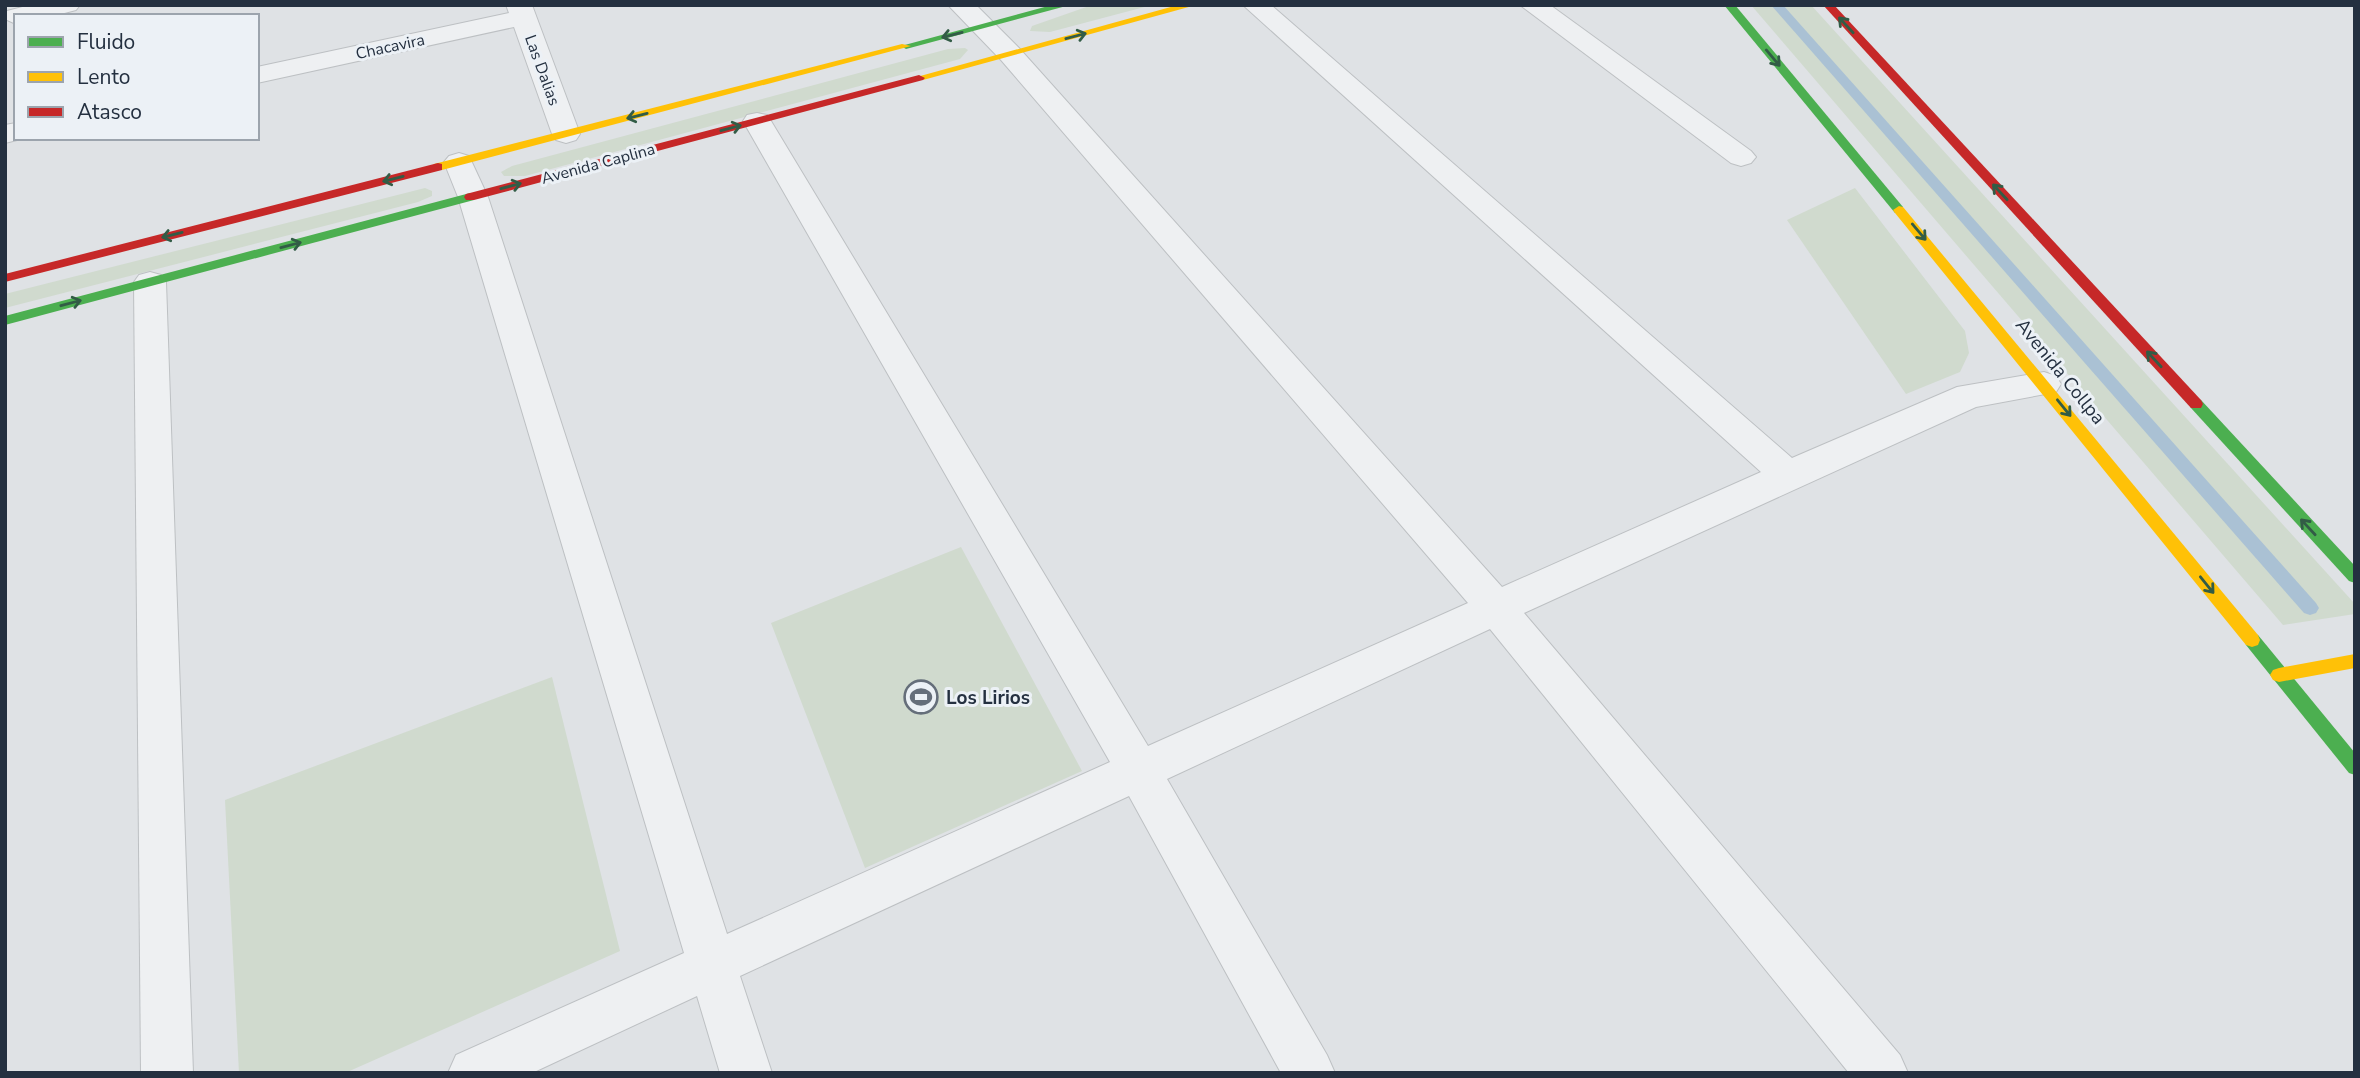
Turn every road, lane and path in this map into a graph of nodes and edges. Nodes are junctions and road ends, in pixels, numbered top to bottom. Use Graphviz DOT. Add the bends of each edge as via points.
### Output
graph roads {
  1 [pos="67,5"];
  2 [pos="961,5"];
  3 [pos="1065,5"];
  4 [pos="1191,5"];
  5 [pos="1256,5"];
  6 [pos="1534,5"];
  7 [pos="1729,5"];
  8 [pos="1828,5"];
  9 [pos="521,11"];
  10 [pos="25,14"];
  11 [pos="981,27"];
  12 [pos="1010,54"];
  13 [pos="259,75"];
  14 [pos="757,121"];
  15 [pos="566,134"];
  16 [pos="1741,157"];
  17 [pos="466,179"];
  18 [pos="5,278"];
  19 [pos="150,282"];
  20 [pos="5,321"];
  21 [pos="2045,384"];
  22 [pos="1788,475"];
  23 [pos="2355,577"];
  24 [pos="1496,608"];
  25 [pos="2355,662"];
  26 [pos="2279,674"];
  27 [pos="2355,767"];
  28 [pos="1139,771"];
  29 [pos="713,964"];
  30 [pos="167,1073"];
  31 [pos="474,1073"];
  32 [pos="746,1073"];
  33 [pos="1309,1073"];
  34 [pos="1882,1073"];
  1 -- 10 [label="street"];
  2 -- 11 [label="street"];
  3 -- 11 [label="main road, Avenida Caplina"];
  12 -- 4 [label="main road, Avenida Caplina, one-way"];
  5 -- 22 [label="street"];
  6 -- 16 [label="street"];
  7 -- 21 [label="main road, Avenida Collpa, one-way"];
  23 -- 8 [label="main road, one-way"];
  9 -- 13 [label="street, Chacavira"];
  9 -- 15 [label="street, Las Dalias"];
  11 -- 12 [label="street"];
  11 -- 15 [label="main road, Avenida Caplina, one-way"];
  12 -- 14 [label="main road, Avenida Caplina"];
  12 -- 24 [label="street"];
  17 -- 14 [label="main road, Avenida Caplina, one-way"];
  14 -- 28 [label="street"];
  15 -- 17 [label="main road, Avenida Caplina"];
  17 -- 18 [label="main road, Avenida Caplina, one-way"];
  19 -- 17 [label="main road, Avenida Caplina, one-way"];
  17 -- 29 [label="street"];
  20 -- 19 [label="main road, Avenida Caplina, one-way"];
  19 -- 30 [label="street"];
  21 -- 22 [label="street" via="1969,396"];
  21 -- 26 [label="main road, Avenida Collpa, one-way"];
  22 -- 24 [label="street"];
  24 -- 28 [label="street"];
  24 -- 34 [label="street"];
  25 -- 26 [label="main road"];
  26 -- 27 [label="main road, Avenida Collpa"];
  28 -- 29 [label="street"];
  28 -- 33 [label="street"];
  29 -- 31 [label="street"];
  29 -- 32 [label="street"];
}
